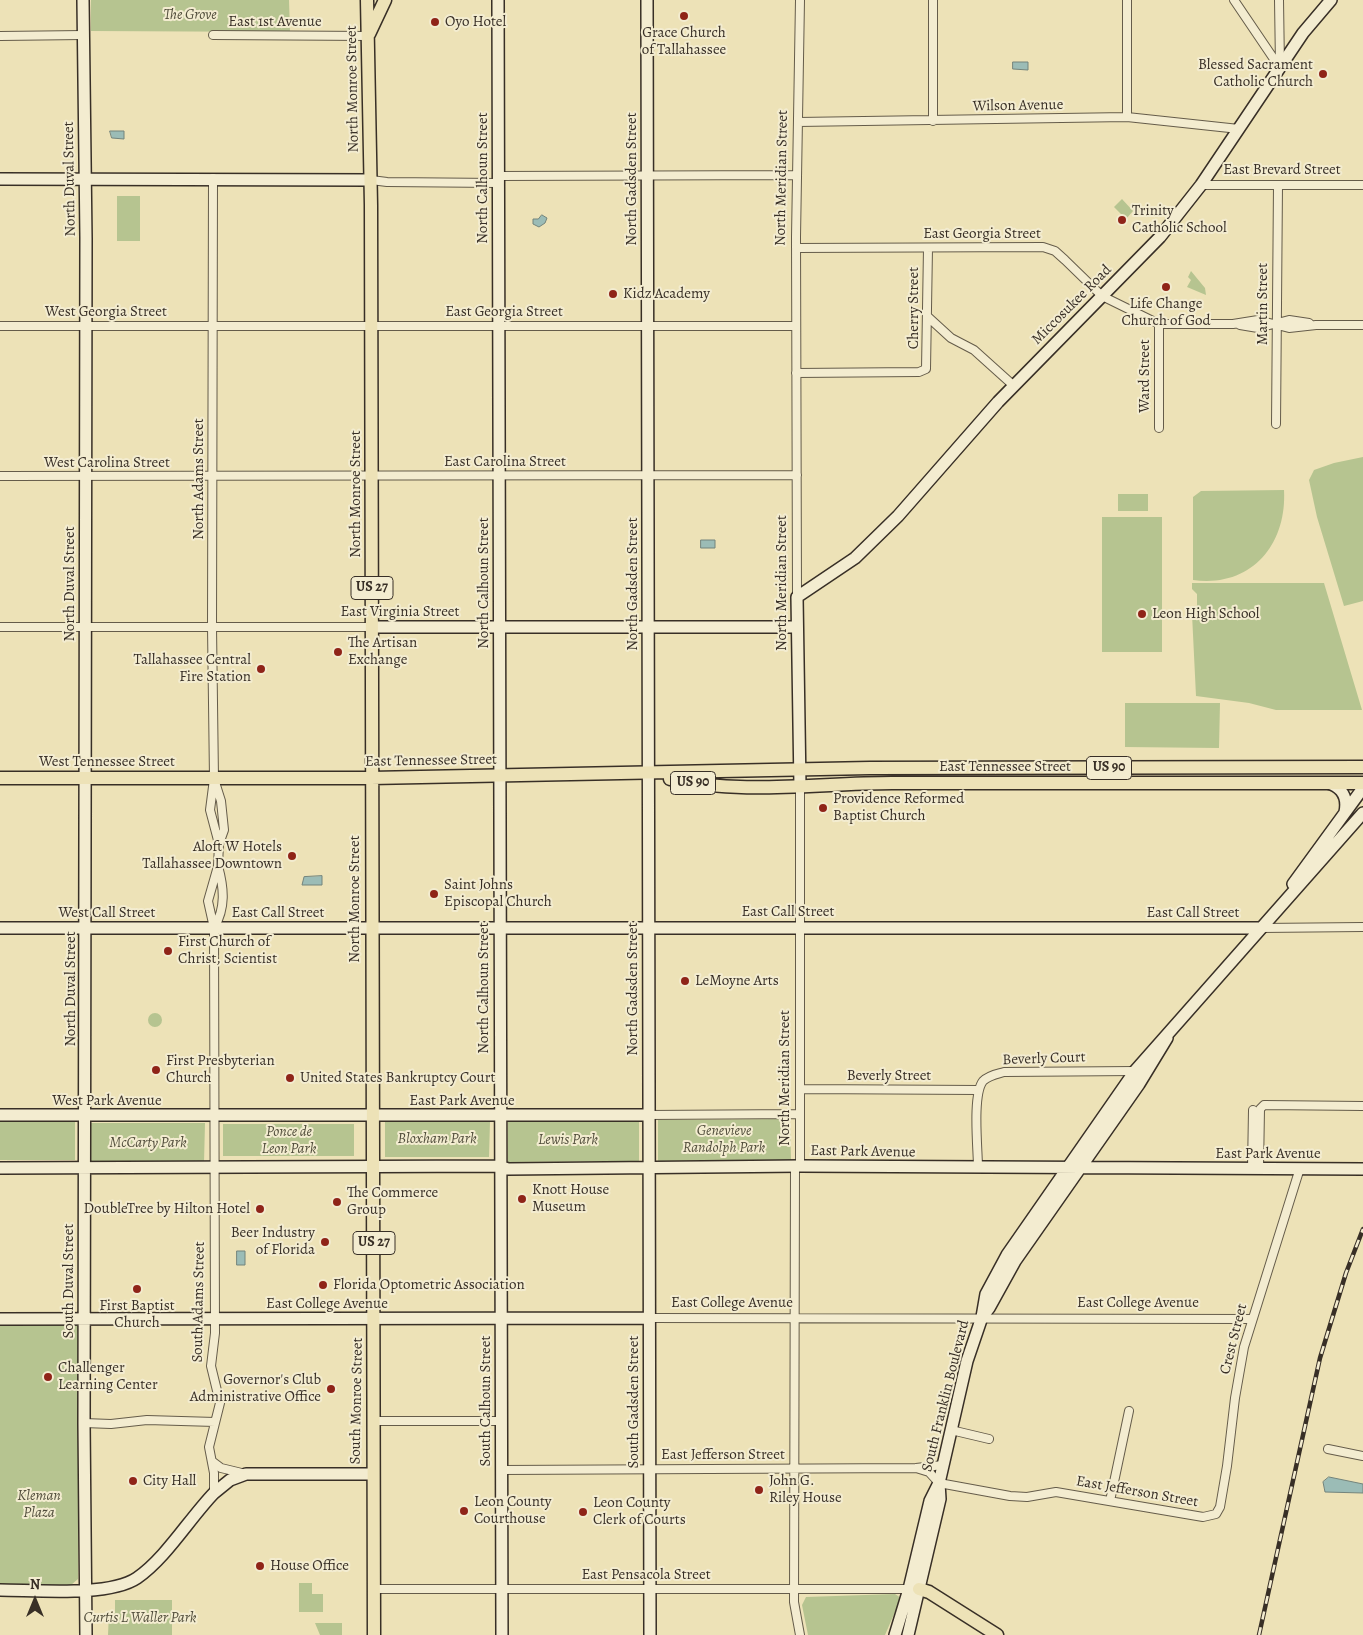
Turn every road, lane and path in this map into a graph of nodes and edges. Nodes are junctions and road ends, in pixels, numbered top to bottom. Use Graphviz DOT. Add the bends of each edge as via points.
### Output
graph roads {
  1 [pos="83,0"];
  2 [pos="385,0"];
  3 [pos="498,0"];
  4 [pos="647,0"];
  5 [pos="800,0"];
  6 [pos="934,0"];
  7 [pos="1127,0"];
  8 [pos="1234,0"];
  9 [pos="1279,0"];
  10 [pos="1331,0"];
  11 [pos="369,3"];
  12 [pos="83,35"];
  13 [pos="213,35"];
  14 [pos="0,36"];
  15 [pos="368,36"];
  16 [pos="1280,68"];
  17 [pos="1127,118"];
  18 [pos="933,121"];
  19 [pos="798,122"];
  20 [pos="1239,129"];
  21 [pos="647,175"];
  22 [pos="797,175"];
  23 [pos="213,178"];
  24 [pos="0,179"];
  25 [pos="84,179"];
  26 [pos="498,179"];
  27 [pos="370,180"];
  28 [pos="1201,185"];
  29 [pos="1278,185"];
  30 [pos="1363,186"];
  31 [pos="796,248"];
  32 [pos="928,248"];
  33 [pos="1102,296"];
  34 [pos="928,317"];
  35 [pos="1159,324"];
  36 [pos="1277,325"];
  37 [pos="1363,325"];
  38 [pos="0,326"];
  39 [pos="86,326"];
  40 [pos="213,326"];
  41 [pos="371,326"];
  42 [pos="498,326"];
  43 [pos="647,326"];
  44 [pos="796,326"];
  45 [pos="796,373"];
  46 [pos="1014,386"];
  47 [pos="1276,424"];
  48 [pos="1159,428"];
  49 [pos="797,475"];
  50 [pos="0,476"];
  51 [pos="85,476"];
  52 [pos="372,476"];
  53 [pos="498,476"];
  54 [pos="648,476"];
  55 [pos="213,477"];
  56 [pos="797,597"];
  57 [pos="0,627"];
  58 [pos="85,627"];
  59 [pos="212,627"];
  60 [pos="372,627"];
  61 [pos="499,627"];
  62 [pos="648,627"];
  63 [pos="797,627"];
  64 [pos="1363,767"];
  65 [pos="931,768"];
  66 [pos="1104,768"];
  67 [pos="800,771"];
  68 [pos="648,774"];
  69 [pos="499,776"];
  70 [pos="0,778"];
  71 [pos="86,778"];
  72 [pos="371,778"];
  73 [pos="214,779"];
  74 [pos="931,783"];
  75 [pos="1104,783"];
  76 [pos="1328,783"];
  77 [pos="1363,783"];
  78 [pos="800,787"];
  79 [pos="1363,788"];
  80 [pos="1344,813"];
  81 [pos="1363,813"];
  82 [pos="219,844"];
  83 [pos="218,866"];
  84 [pos="648,927"];
  85 [pos="800,927"];
  86 [pos="1363,927"];
  87 [pos="0,928"];
  88 [pos="214,928"];
  89 [pos="372,928"];
  90 [pos="499,928"];
  91 [pos="1261,928"];
  92 [pos="86,929"];
  93 [pos="1167,1038"];
  94 [pos="1135,1071"];
  95 [pos="800,1090"];
  96 [pos="979,1090"];
  97 [pos="1363,1106"];
  98 [pos="1253,1110"];
  99 [pos="800,1114"];
  100 [pos="0,1115"];
  101 [pos="499,1115"];
  102 [pos="648,1115"];
  103 [pos="85,1116"];
  104 [pos="214,1116"];
  105 [pos="373,1116"];
  106 [pos="499,1166"];
  107 [pos="798,1166"];
  108 [pos="1362,1166"];
  109 [pos="373,1167"];
  110 [pos="0,1168"];
  111 [pos="84,1168"];
  112 [pos="213,1168"];
  113 [pos="648,1168"];
  114 [pos="978,1168"];
  115 [pos="1066,1168"];
  116 [pos="1080,1168"];
  117 [pos="1256,1168"];
  118 [pos="1300,1168"];
  119 [pos="649,1318"];
  120 [pos="794,1318"];
  121 [pos="982,1318"];
  122 [pos="0,1319"];
  123 [pos="84,1319"];
  124 [pos="214,1319"];
  125 [pos="374,1319"];
  126 [pos="500,1319"];
  127 [pos="1251,1319"];
  128 [pos="1129,1411"];
  129 [pos="373,1421"];
  130 [pos="501,1421"];
  131 [pos="215,1422"];
  132 [pos="84,1423"];
  133 [pos="951,1430"];
  134 [pos="989,1438"];
  135 [pos="1328,1449"];
  136 [pos="1363,1456"];
  137 [pos="213,1462"];
  138 [pos="943,1465"];
  139 [pos="795,1468"];
  140 [pos="916,1468"];
  141 [pos="649,1469"];
  142 [pos="501,1470"];
  143 [pos="246,1474"];
  144 [pos="372,1474"];
  145 [pos="939,1483"];
  146 [pos="214,1493"];
  147 [pos="1110,1502"];
  148 [pos="1211,1517"];
  149 [pos="373,1589"];
  150 [pos="502,1589"];
  151 [pos="650,1589"];
  152 [pos="795,1589"];
  153 [pos="914,1589"];
  154 [pos="0,1590"];
  155 [pos="86,1590"];
  156 [pos="86,1635"];
  157 [pos="374,1635"];
  158 [pos="502,1635"];
  159 [pos="650,1635"];
  160 [pos="800,1635"];
  161 [pos="895,1635"];
  162 [pos="908,1635"];
  163 [pos="997,1635"];
  1 -- 12 [label="street, North Duval Street"];
  2 -- 15 [label="main road"];
  3 -- 26 [label="street, North Calhoun Street"];
  4 -- 21 [label="street, North Gadsden Street"];
  5 -- 19 [label="street, North Meridian Street"];
  6 -- 18 [label="street"];
  7 -- 17 [label="street"];
  8 -- 16 [label="street"];
  9 -- 16 [label="street"];
  10 -- 16 [label="street, Miccosukee Road" via="1303,33"];
  11 -- 15 [label="main road, North Monroe Street / US 27"];
  12 -- 14 [label="street"];
  12 -- 25 [label="street, North Duval Street"];
  13 -- 15 [label="street, East 1st Avenue"];
  15 -- 27 [label="main road, North Monroe Street / US 27"];
  16 -- 20 [label="street, Miccosukee Road"];
  17 -- 18 [label="street, Wilson Avenue"];
  17 -- 20 [label="street, Wilson Avenue"];
  18 -- 19 [label="street, Wilson Avenue"];
  19 -- 22 [label="street, North Meridian Street"];
  20 -- 28 [label="street, Miccosukee Road"];
  21 -- 22 [label="street"];
  21 -- 26 [label="street"];
  21 -- 43 [label="street, North Gadsden Street"];
  22 -- 31 [label="street, North Meridian Street"];
  23 -- 25 [label="street"];
  23 -- 27 [label="street"];
  23 -- 40 [label="street, North Adams Street"];
  24 -- 25 [label="street"];
  25 -- 39 [label="street, North Duval Street"];
  26 -- 27 [label="street"];
  26 -- 42 [label="street, North Calhoun Street"];
  27 -- 41 [label="main road, North Monroe Street / US 27"];
  28 -- 29 [label="street, East Brevard Street"];
  28 -- 33 [label="street, Miccosukee Road" via="1161,236"];
  29 -- 30 [label="street, East Brevard Street"];
  29 -- 36 [label="street, Martin Street"];
  31 -- 32 [label="street, East Georgia Street"];
  31 -- 44 [label="street, North Meridian Street"];
  32 -- 33 [label="street, East Georgia Street" via="1047,248 1065,260"];
  32 -- 34 [label="street, Cherry Street"];
  33 -- 35 [label="street, East Georgia Street"];
  33 -- 46 [label="street, Miccosukee Road"];
  34 -- 45 [label="street, Cherry Street" via="926,369 919,372"];
  34 -- 46 [label="street" via="951,338 974,350"];
  35 -- 36 [label="street, East Georgia Street" via="1233,324 1258,328"];
  35 -- 48 [label="street, Ward Street"];
  36 -- 37 [label="street, East Georgia Street" via="1289,328"];
  36 -- 47 [label="street, Martin Street"];
  38 -- 39 [label="street, West Georgia Street"];
  39 -- 40 [label="street, West Georgia Street"];
  39 -- 51 [label="street, North Duval Street"];
  40 -- 41 [label="street, East Georgia Street"];
  40 -- 55 [label="street, North Adams Street"];
  41 -- 42 [label="street, East Georgia Street"];
  41 -- 52 [label="main road, North Monroe Street / US 27"];
  42 -- 43 [label="street, East Georgia Street"];
  42 -- 53 [label="street, North Calhoun Street"];
  43 -- 44 [label="street, East Georgia Street"];
  43 -- 54 [label="street, North Gadsden Street"];
  44 -- 45 [label="street, North Meridian Street"];
  45 -- 49 [label="street, North Meridian Street"];
  46 -- 56 [label="street, Miccosukee Road" via="898,516 855,558"];
  49 -- 54 [label="street, East Carolina Street"];
  49 -- 56 [label="street, North Meridian Street"];
  50 -- 51 [label="street, West Carolina Street"];
  51 -- 55 [label="street, West Carolina Street"];
  51 -- 58 [label="street, North Duval Street"];
  52 -- 53 [label="street, East Carolina Street"];
  52 -- 55 [label="street, East Carolina Street"];
  52 -- 60 [label="main road, North Monroe Street / US 27"];
  53 -- 54 [label="street, East Carolina Street"];
  53 -- 61 [label="street, North Calhoun Street"];
  54 -- 62 [label="street, North Gadsden Street"];
  55 -- 59 [label="street, North Adams Street"];
  56 -- 63 [label="street, North Meridian Street"];
  57 -- 58 [label="street, East Virginia Street"];
  58 -- 59 [label="street, East Virginia Street"];
  58 -- 71 [label="street, North Duval Street"];
  59 -- 60 [label="street, East Virginia Street"];
  59 -- 73 [label="street, North Adams Street"];
  60 -- 61 [label="street, East Virginia Street"];
  60 -- 72 [label="main road, North Monroe Street / US 27"];
  61 -- 62 [label="street, East Virginia Street"];
  61 -- 69 [label="street, North Calhoun Street"];
  62 -- 63 [label="street, East Virginia Street"];
  62 -- 68 [label="street, North Gadsden Street"];
  63 -- 67 [label="street, North Meridian Street"];
  64 -- 66 [label="main road, East Tennessee Street / US 90"];
  65 -- 66 [label="main road, East Tennessee Street / US 90"];
  65 -- 67 [label="main road, East Tennessee Street / US 90"];
  65 -- 74 [label="main road"];
  66 -- 75 [label="main road"];
  67 -- 68 [label="main road, East Tennessee Street / US 90"];
  67 -- 78 [label="street, North Meridian Street"];
  68 -- 69 [label="main road, East Tennessee Street / US 90"];
  68 -- 78 [label="main road, East Tennessee Street / US 90" via="709,785"];
  68 -- 84 [label="street, North Gadsden Street"];
  69 -- 72 [label="main road, East Tennessee Street / US 90"];
  69 -- 90 [label="street, North Calhoun Street"];
  70 -- 71 [label="main road, West Tennessee Street / US 90"];
  71 -- 73 [label="main road, West Tennessee Street / US 90"];
  71 -- 92 [label="street, North Duval Street"];
  72 -- 73 [label="main road, East Tennessee Street / US 90"];
  72 -- 89 [label="main road, North Monroe Street / US 27"];
  73 -- 82 [label="street, North Adams Street" via="210,810"];
  73 -- 82 [label="street, North Adams Street" via="224,818"];
  74 -- 75 [label="main road, East Tennessee Street / US 90"];
  74 -- 78 [label="main road, East Tennessee Street / US 90"];
  75 -- 76 [label="main road, East Tennessee Street / US 90"];
  76 -- 77 [label="main road, East Tennessee Street / US 90"];
  76 -- 80 [label="street" via="1343,793 1346,800"];
  78 -- 85 [label="street, North Meridian Street"];
  79 -- 80 [label="street"];
  80 -- 91 [label="street"];
  81 -- 91 [label="street"];
  82 -- 83 [label="street, North Adams Street"];
  83 -- 88 [label="street, North Adams Street" via="208,901"];
  83 -- 88 [label="street, North Adams Street" via="223,898 221,916"];
  84 -- 85 [label="street, East Call Street"];
  84 -- 90 [label="street, East Call Street"];
  84 -- 102 [label="street, North Gadsden Street"];
  85 -- 91 [label="street, East Call Street"];
  85 -- 95 [label="street, North Meridian Street"];
  86 -- 91 [label="street, East Call Street"];
  87 -- 92 [label="street, West Call Street"];
  88 -- 89 [label="street, East Call Street"];
  88 -- 92 [label="street, West Call Street"];
  88 -- 104 [label="street, North Adams Street"];
  89 -- 90 [label="street, East Call Street"];
  89 -- 105 [label="main road, North Monroe Street / US 27"];
  90 -- 101 [label="street, North Calhoun Street"];
  91 -- 93 [label="street"];
  92 -- 103 [label="street, North Duval Street"];
  93 -- 94 [label="street, South Franklin Boulevard"];
  93 -- 116 [label="street, South Franklin Boulevard" via="1140,1084"];
  94 -- 96 [label="street, Beverly Court" via="1004,1072 989,1076"];
  94 -- 115 [label="street, South Franklin Boulevard"];
  95 -- 96 [label="street, Beverly Street"];
  95 -- 99 [label="street, North Meridian Street"];
  96 -- 114 [label="street"];
  97 -- 117 [label="street" via="1264,1105 1260,1109"];
  98 -- 117 [label="street"];
  99 -- 102 [label="street, East Park Avenue"];
  99 -- 107 [label="street, North Meridian Street"];
  100 -- 103 [label="street, West Park Avenue"];
  101 -- 102 [label="street, East Park Avenue"];
  101 -- 105 [label="street, East Park Avenue"];
  101 -- 106 [label="street, North Calhoun Street"];
  102 -- 113 [label="street, North Gadsden Street"];
  103 -- 104 [label="street, West Park Avenue"];
  103 -- 111 [label="street, North Duval Street"];
  104 -- 105 [label="street, East Park Avenue"];
  104 -- 112 [label="street, North Adams Street"];
  105 -- 109 [label="main road, North Monroe Street / US 27"];
  106 -- 109 [label="street, East Park Avenue"];
  106 -- 113 [label="street, East Park Avenue" via="508,1169"];
  106 -- 126 [label="street, South Calhoun Street"];
  107 -- 113 [label="street, East Park Avenue"];
  107 -- 114 [label="street, East Park Avenue"];
  107 -- 120 [label="street, North Meridian Street"];
  108 -- 118 [label="street, East Park Avenue"];
  109 -- 112 [label="street, East Park Avenue"];
  109 -- 125 [label="main road, South Monroe Street / US 27"];
  110 -- 111 [label="street"];
  111 -- 112 [label="street"];
  111 -- 123 [label="street, South Duval Street"];
  112 -- 124 [label="street, South Adams Street"];
  113 -- 119 [label="street, South Gadsden Street"];
  114 -- 115 [label="street, East Park Avenue"];
  115 -- 116 [label="street, East Park Avenue"];
  115 -- 121 [label="street, South Franklin Boulevard" via="997,1272 986,1294"];
  116 -- 117 [label="street, East Park Avenue"];
  116 -- 121 [label="street, South Franklin Boulevard" via="1015,1261"];
  117 -- 118 [label="street, East Park Avenue"];
  118 -- 127 [label="street, Crest Street"];
  119 -- 120 [label="street, East College Avenue"];
  119 -- 126 [label="street, East College Avenue"];
  119 -- 141 [label="street, South Gadsden Street"];
  120 -- 121 [label="street, East College Avenue"];
  120 -- 139 [label="street, North Meridian Street"];
  121 -- 127 [label="street, East College Avenue"];
  121 -- 133 [label="street, South Franklin Boulevard" via="969,1353"];
  122 -- 123 [label="street, East College Avenue"];
  123 -- 124 [label="street, East College Avenue"];
  123 -- 132 [label="street, South Duval Street"];
  124 -- 125 [label="street, East College Avenue"];
  124 -- 131 [label="street, South Adams Street" via="211,1366 220,1404"];
  125 -- 126 [label="street, East College Avenue"];
  125 -- 129 [label="main road, South Monroe Street / US 27"];
  126 -- 130 [label="street, South Calhoun Street"];
  127 -- 148 [label="street, Crest Street" via="1235,1398 1220,1506"];
  128 -- 147 [label="street"];
  129 -- 130 [label="street"];
  129 -- 144 [label="main road, South Monroe Street / US 27"];
  130 -- 142 [label="street, South Calhoun Street"];
  131 -- 132 [label="street" via="147,1420"];
  131 -- 137 [label="street, South Adams Street" via="209,1447"];
  132 -- 155 [label="street, South Duval Street"];
  133 -- 134 [label="street"];
  133 -- 138 [label="street, South Franklin Boulevard"];
  135 -- 136 [label="street"];
  137 -- 143 [label="street" via="221,1468"];
  137 -- 146 [label="street, South Adams Street"];
  138 -- 140 [label="street, East Jefferson Street"];
  138 -- 145 [label="street, South Franklin Boulevard"];
  139 -- 140 [label="street, East Jefferson Street"];
  139 -- 141 [label="street, East Jefferson Street"];
  139 -- 152 [label="street, North Meridian Street"];
  140 -- 145 [label="street, East Jefferson Street" via="929,1472"];
  141 -- 142 [label="street, East Jefferson Street"];
  141 -- 151 [label="street, South Gadsden Street"];
  142 -- 150 [label="street, South Calhoun Street"];
  143 -- 144 [label="street"];
  143 -- 146 [label="street" via="230,1480"];
  144 -- 149 [label="main road, South Monroe Street / US 27"];
  145 -- 147 [label="street, East Jefferson Street" via="1010,1496 1056,1492"];
  145 -- 153 [label="street, South Franklin Boulevard" via="940,1499"];
  146 -- 155 [label="street" via="136,1579 120,1586"];
  147 -- 148 [label="street, East Jefferson Street"];
  149 -- 150 [label="street, East Pensacola Street"];
  149 -- 157 [label="main road, South Monroe Street / US 27"];
  150 -- 151 [label="street, East Pensacola Street"];
  150 -- 158 [label="street, South Calhoun Street"];
  151 -- 152 [label="street, East Pensacola Street"];
  151 -- 159 [label="street, South Gadsden Street"];
  152 -- 153 [label="street, East Pensacola Street"];
  152 -- 160 [label="street, North Meridian Street" via="794,1604"];
  153 -- 161 [label="street, South Franklin Boulevard"];
  153 -- 162 [label="street, South Franklin Boulevard"];
  153 -- 163 [label="main road" via="929,1592"];
  154 -- 155 [label="street"];
  155 -- 156 [label="street, South Duval Street"];
}
